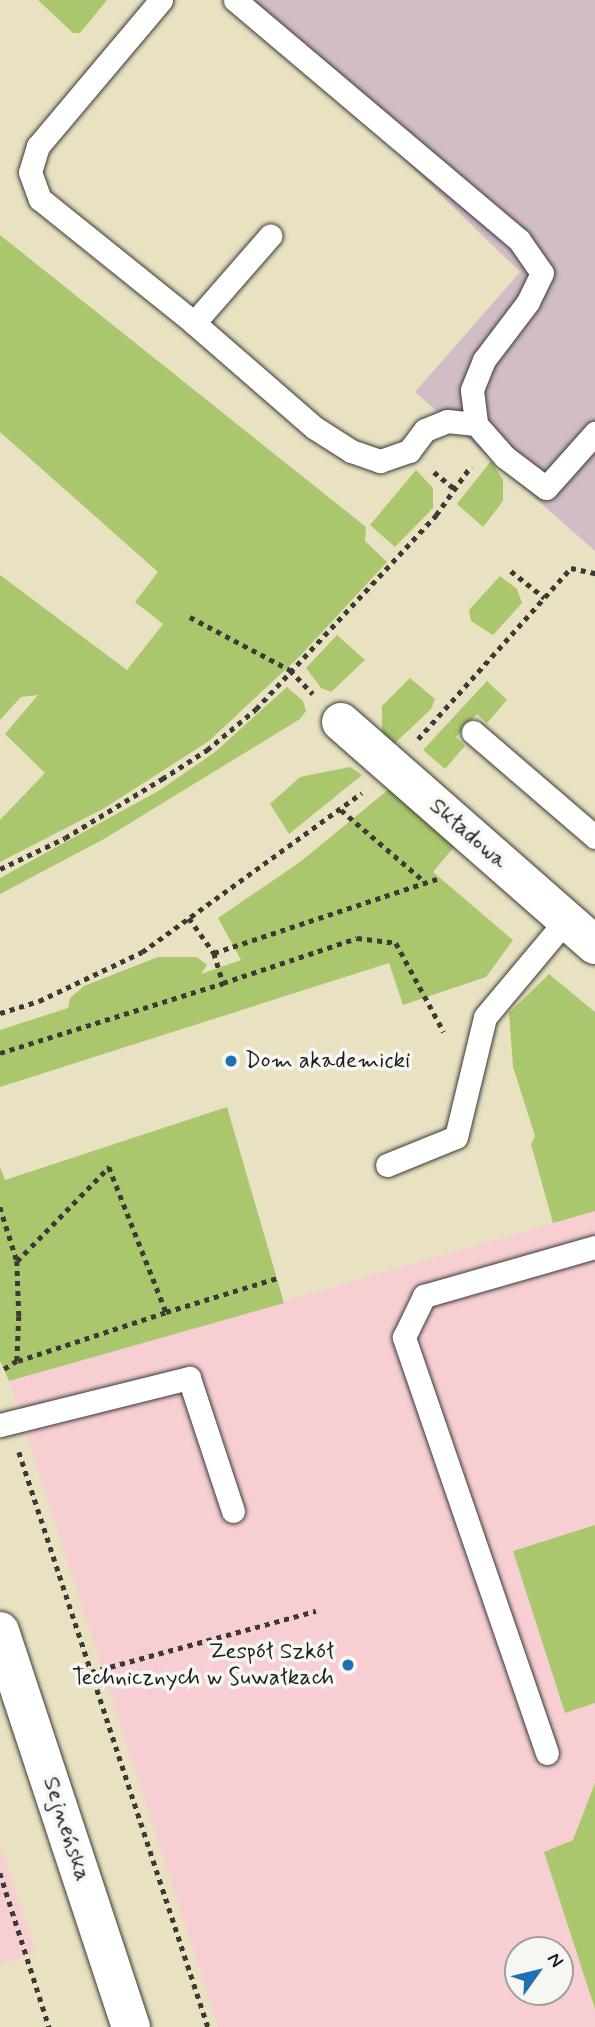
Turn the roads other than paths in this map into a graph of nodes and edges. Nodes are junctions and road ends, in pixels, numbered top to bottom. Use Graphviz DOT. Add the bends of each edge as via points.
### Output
graph roads {
  1 [pos="161,0"];
  2 [pos="235,0"];
  3 [pos="270,236"];
  4 [pos="194,323"];
  5 [pos="476,424"];
  6 [pos="595,433"];
  7 [pos="341,722"];
  8 [pos="473,732"];
  9 [pos="595,837"];
  10 [pos="587,938"];
  11 [pos="387,1165"];
  12 [pos="595,1247"];
  13 [pos="0,1424"];
  14 [pos="233,1511"];
  15 [pos="0,1631"];
  16 [pos="547,1753"];
  17 [pos="131,2027"];
  1 -- 4 [label="lane" via="38,146 30,172 40,199"];
  2 -- 5 [label="lane" via="519,240 542,273 528,302 484,360 472,390"];
  3 -- 4 [label="lane"];
  4 -- 5 [label="lane" via="315,428 351,451 380,461 409,452 425,430 447,421"];
  5 -- 6 [label="lane" via="505,457 546,488"];
  7 -- 10 [label="street, Składowa"];
  8 -- 9 [label="lane"];
  10 -- 11 [label="lane" via="485,1017 456,1137"];
  12 -- 16 [label="lane" via="424,1296 404,1338"];
  13 -- 14 [label="lane" via="189,1378"];
  15 -- 17 [label="street, Sejneńska"];
}
